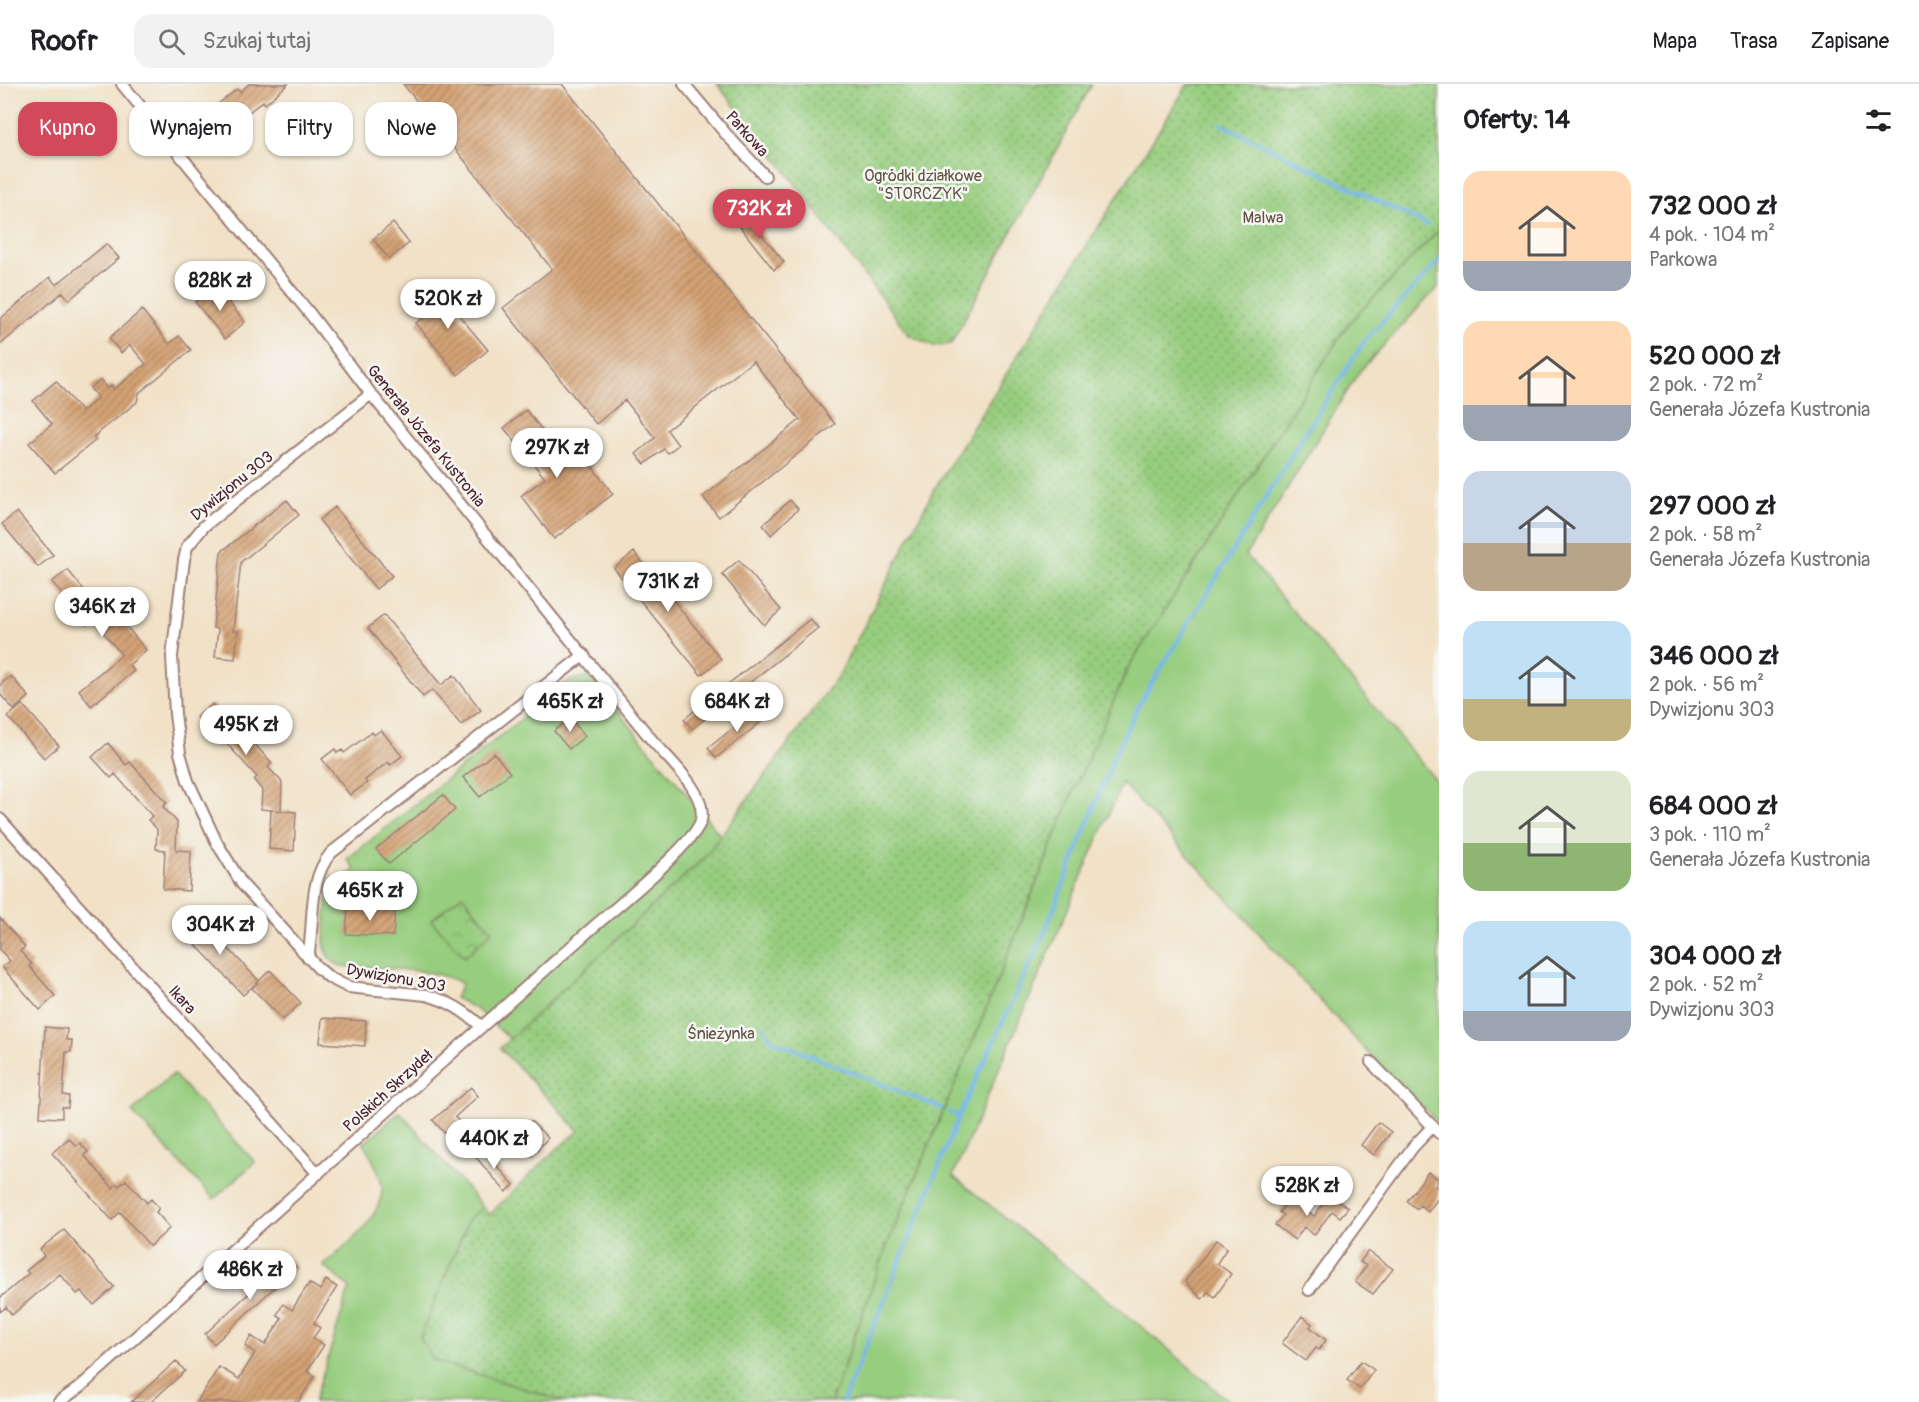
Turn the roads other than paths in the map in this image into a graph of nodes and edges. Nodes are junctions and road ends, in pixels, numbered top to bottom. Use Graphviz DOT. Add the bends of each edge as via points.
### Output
graph roads {
  1 [pos="122,84"];
  2 [pos="684,84"];
  3 [pos="765,176"];
  4 [pos="371,394"];
  5 [pos="584,655"];
  6 [pos="702,809"];
  7 [pos="0,819"];
  8 [pos="308,958"];
  9 [pos="481,1026"];
  10 [pos="1371,1062"];
  11 [pos="1436,1130"];
  12 [pos="318,1174"];
  13 [pos="1309,1290"];
  14 [pos="80,1387"];
  15 [pos="59,1402"];
  16 [pos="68,1402"];
  1 -- 4 [label="street, Generała Józefa Kustronia"];
  2 -- 3 [label="street, Parkowa"];
  4 -- 5 [label="street, Generała Józefa Kustronia"];
  4 -- 8 [label="street, Dywizjonu 303" via="195,535 184,560 172,656 175,714 188,781 229,867"];
  5 -- 6 [label="street, Generała Józefa Kustronia" via="694,789"];
  5 -- 8 [label="street" via="323,862 316,881"];
  6 -- 9 [label="street, Polskich Skrzydeł" via="702,819 689,840"];
  7 -- 12 [label="street, Ikara"];
  8 -- 9 [label="street, Dywizjonu 303" via="340,984 426,995 457,1006"];
  9 -- 12 [label="street, Polskich Skrzydeł"];
  10 -- 11 [label="street"];
  11 -- 13 [label="street" via="1413,1148"];
  12 -- 14 [label="street, Polskich Skrzydeł"];
  14 -- 15 [label="street, Polskich Skrzydeł"];
  14 -- 16 [label="street, Polskich Skrzydeł"];
}
